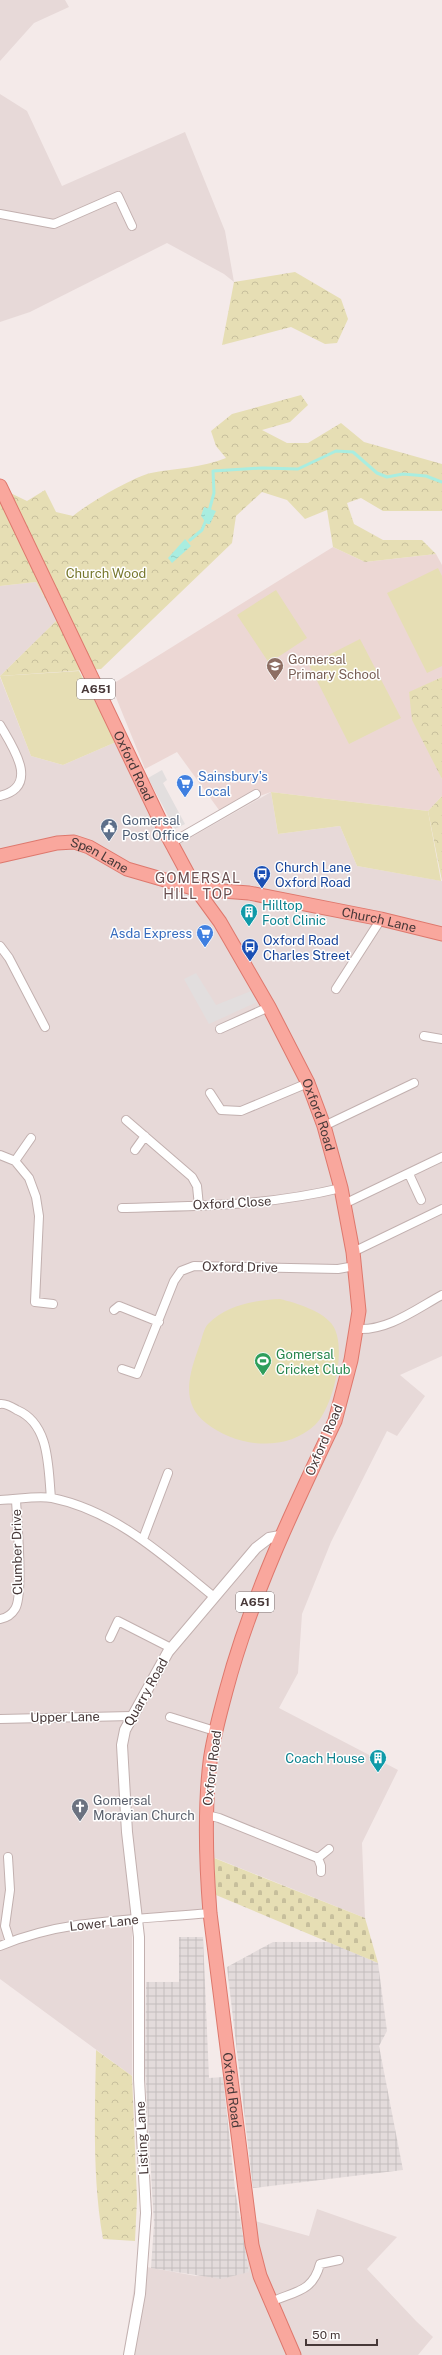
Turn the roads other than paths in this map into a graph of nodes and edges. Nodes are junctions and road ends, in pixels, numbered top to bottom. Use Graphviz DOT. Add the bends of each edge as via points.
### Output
graph roads {
  1 [pos="0,214"];
  2 [pos="132,226"];
  3 [pos="0,486"];
  4 [pos="0,725"];
  5 [pos="256,794"];
  6 [pos="0,796"];
  7 [pos="171,843"];
  8 [pos="0,856"];
  9 [pos="196,889"];
  10 [pos="381,919"];
  11 [pos="442,934"];
  12 [pos="0,946"];
  13 [pos="336,988"];
  14 [pos="269,1008"];
  15 [pos="45,1027"];
  16 [pos="220,1029"];
  17 [pos="424,1036"];
  18 [pos="442,1039"];
  19 [pos="308,1083"];
  20 [pos="414,1083"];
  21 [pos="210,1093"];
  22 [pos="126,1120"];
  23 [pos="324,1126"];
  24 [pos="145,1136"];
  25 [pos="31,1138"];
  26 [pos="135,1150"];
  27 [pos="0,1155"];
  28 [pos="442,1157"];
  29 [pos="16,1161"];
  30 [pos="409,1174"];
  31 [pos="341,1188"];
  32 [pos="421,1200"];
  33 [pos="344,1204"];
  34 [pos="199,1206"];
  35 [pos="122,1208"];
  36 [pos="442,1209"];
  37 [pos="353,1252"];
  38 [pos="355,1266"];
  39 [pos="442,1295"];
  40 [pos="53,1304"];
  41 [pos="117,1305"];
  42 [pos="159,1322"];
  43 [pos="357,1329"];
  44 [pos="122,1369"];
  45 [pos="0,1404"];
  46 [pos="168,1473"];
  47 [pos="51,1498"];
  48 [pos="0,1500"];
  49 [pos="16,1500"];
  50 [pos="280,1536"];
  51 [pos="142,1539"];
  52 [pos="213,1596"];
  53 [pos="0,1619"];
  54 [pos="110,1638"];
  55 [pos="171,1648"];
  56 [pos="131,1716"];
  57 [pos="170,1717"];
  58 [pos="0,1719"];
  59 [pos="215,1731"];
  60 [pos="207,1815"];
  61 [pos="329,1849"];
  62 [pos="8,1857"];
  63 [pos="318,1858"];
  64 [pos="321,1872"];
  65 [pos="210,1913"];
  66 [pos="138,1920"];
  67 [pos="10,1942"];
  68 [pos="0,1946"];
  69 [pos="339,2260"];
  70 [pos="271,2302"];
  71 [pos="129,2355"];
  72 [pos="294,2355"];
  1 -- 2 [label="street" via="54,224 118,196"];
  3 -- 7 [label="main road, Oxford Road / A651"];
  4 -- 6 [label="street" via="22,766 20,780 14,789"];
  5 -- 7 [label="street"];
  7 -- 9 [label="main road, Oxford Road / A651"];
  8 -- 9 [label="main road, Spen Lane" via="57,843 74,842 127,869"];
  9 -- 10 [label="main road, Church Lane" via="249,894"];
  9 -- 14 [label="main road, Oxford Road / A651" via="220,922"];
  10 -- 11 [label="main road, Church Lane"];
  10 -- 13 [label="street"];
  12 -- 15 [label="street" via="9,958"];
  14 -- 16 [label="street"];
  14 -- 19 [label="main road, Oxford Road / A651"];
  17 -- 18 [label="street"];
  19 -- 21 [label="street" via="241,1111 221,1110"];
  19 -- 23 [label="main road, Oxford Road / A651"];
  20 -- 23 [label="street"];
  22 -- 24 [label="street"];
  23 -- 31 [label="main road, Oxford Road / A651"];
  24 -- 26 [label="street"];
  24 -- 34 [label="street" via="192,1178 197,1186"];
  25 -- 29 [label="street"];
  27 -- 29 [label="street"];
  28 -- 30 [label="street"];
  29 -- 40 [label="street" via="29,1178 36,1196 39,1216 35,1302"];
  30 -- 32 [label="street"];
  30 -- 33 [label="street"];
  31 -- 33 [label="main road, Oxford Road / A651"];
  31 -- 34 [label="street, Oxford Close" via="275,1201"];
  33 -- 37 [label="main road, Oxford Road / A651"];
  34 -- 35 [label="street, Oxford Close"];
  36 -- 37 [label="street"];
  37 -- 38 [label="main road, Oxford Road / A651"];
  38 -- 42 [label="street, Oxford Drive" via="338,1269 194,1266 181,1271 174,1281"];
  38 -- 43 [label="main road, Oxford Road / A651" via="359,1311"];
  39 -- 43 [label="street" via="385,1326 371,1330"];
  41 -- 42 [label="street"];
  42 -- 44 [label="street, Oxford Drive" via="137,1374"];
  43 -- 50 [label="main road, Oxford Road / A651" via="335,1421"];
  45 -- 47 [label="street" via="26,1414 40,1430 47,1455"];
  46 -- 51 [label="street"];
  47 -- 49 [label="street"];
  47 -- 51 [label="street" via="94,1511"];
  48 -- 49 [label="street"];
  49 -- 53 [label="street, Clumber Drive" via="20,1590 16,1609 6,1618"];
  50 -- 52 [label="street, Quarry Road" via="269,1538 256,1548"];
  50 -- 59 [label="main road, Oxford Road / A651" via="235,1657"];
  51 -- 52 [label="street"];
  52 -- 55 [label="street, Quarry Road"];
  54 -- 55 [label="street" via="118,1621"];
  55 -- 56 [label="street, Quarry Road"];
  56 -- 58 [label="street, Upper Lane"];
  56 -- 66 [label="street, Quarry Road" via="124,1730 122,1745 127,1832"];
  57 -- 59 [label="street"];
  59 -- 60 [label="main road, Oxford Road / A651" via="210,1762"];
  60 -- 63 [label="street"];
  60 -- 65 [label="main road, Oxford Road / A651" via="206,1859"];
  61 -- 63 [label="street"];
  62 -- 67 [label="street" via="10,1890 5,1926"];
  63 -- 64 [label="street"];
  65 -- 66 [label="street, Lower Lane"];
  65 -- 70 [label="main road, Oxford Road / A651" via="252,2245 260,2276"];
  66 -- 67 [label="street, Lower Lane" via="89,1922"];
  66 -- 71 [label="street, Listing Lane" via="139,2079 146,2213 140,2294"];
  67 -- 68 [label="street, Lower Lane"];
  69 -- 70 [label="street" via="319,2261 314,2281 306,2288"];
  70 -- 72 [label="main road, Oxford Road / A651"];
}
